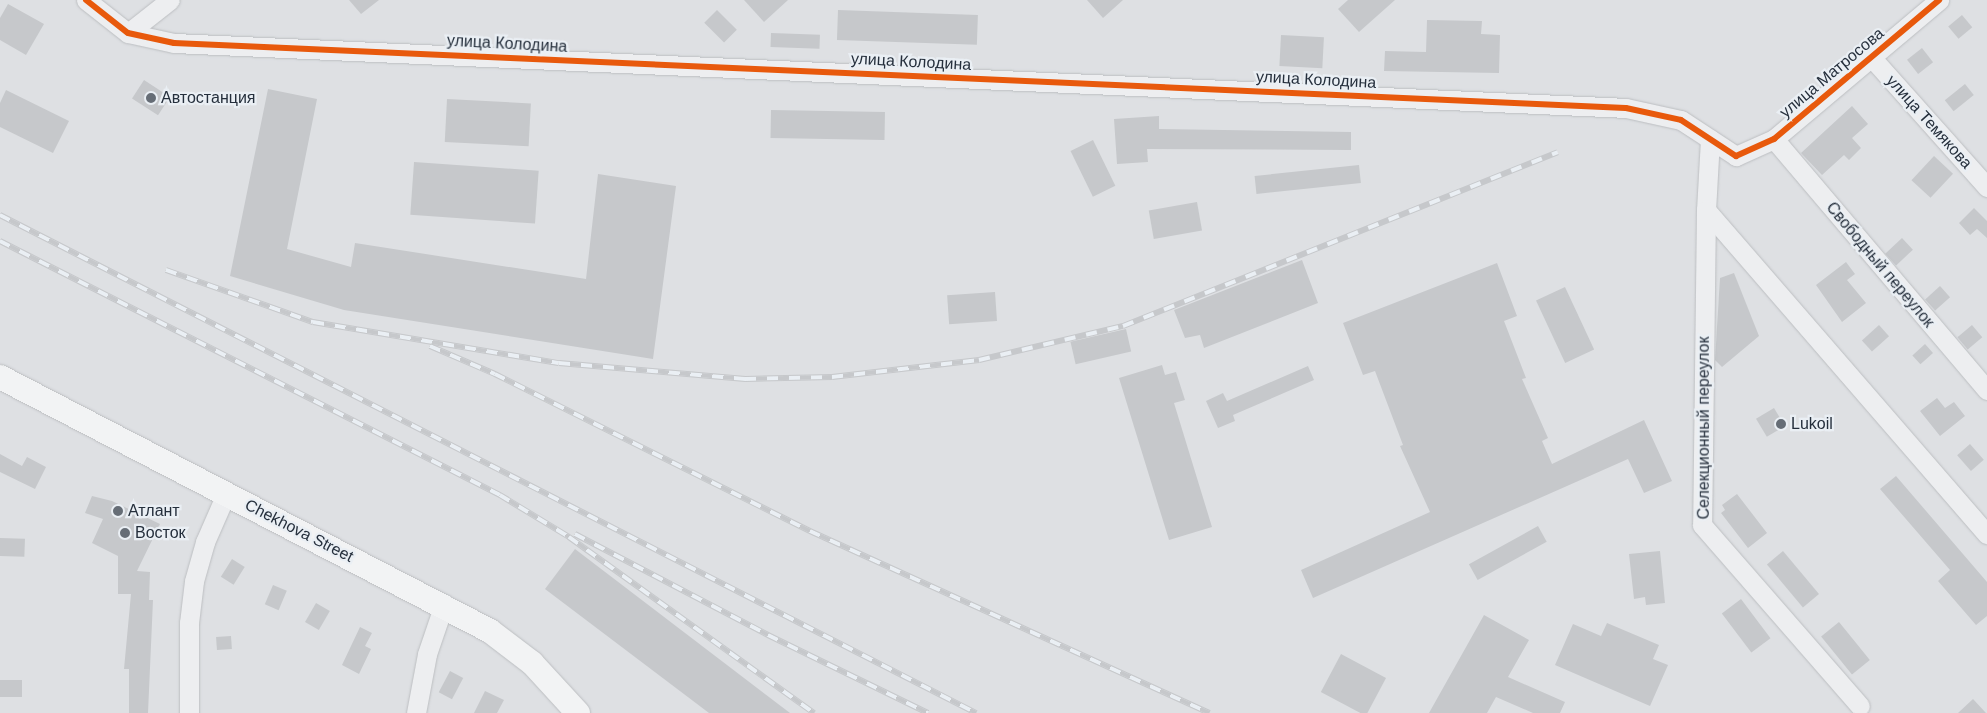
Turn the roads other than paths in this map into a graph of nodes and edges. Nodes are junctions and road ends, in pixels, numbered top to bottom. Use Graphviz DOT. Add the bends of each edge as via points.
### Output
graph roads {
  1 [pos="86,0"];
  2 [pos="170,0"];
  3 [pos="1939,0"];
  4 [pos="128,33"];
  5 [pos="1872,58"];
  6 [pos="1710,139"];
  7 [pos="1774,139"];
  8 [pos="1736,156"];
  9 [pos="1987,186"];
  10 [pos="1706,210"];
  11 [pos="0,377"];
  12 [pos="1987,390"];
  13 [pos="226,494"];
  14 [pos="1987,534"];
  15 [pos="444,604"];
  16 [pos="1860,706"];
  17 [pos="189,713"];
  18 [pos="416,713"];
  19 [pos="578,713"];
  1 -- 4 [label="street, улица Колодина"];
  2 -- 4 [label="street"];
  3 -- 5 [label="street, улица Матросова"];
  4 -- 6 [label="street, улица Колодина" via="174,43 1626,108 1681,120"];
  5 -- 7 [label="street, улица Матросова"];
  5 -- 9 [label="street, улица Темякова"];
  6 -- 8 [label="street, улица Колодина"];
  6 -- 10 [label="street, Селекционный переулок"];
  7 -- 8 [label="street, улица Матросова"];
  7 -- 12 [label="street, Свободный переулок"];
  10 -- 14 [label="street"];
  10 -- 16 [label="street, Селекционный переулок" via="1702,525"];
  11 -- 13 [label="main road, Chekhova Street"];
  13 -- 15 [label="main road, Chekhova Street"];
  13 -- 17 [label="street" via="205,542 194,581 189,622"];
  15 -- 18 [label="street" via="427,654"];
  15 -- 19 [label="main road, Chekhova Street" via="490,631 532,663"];
}
